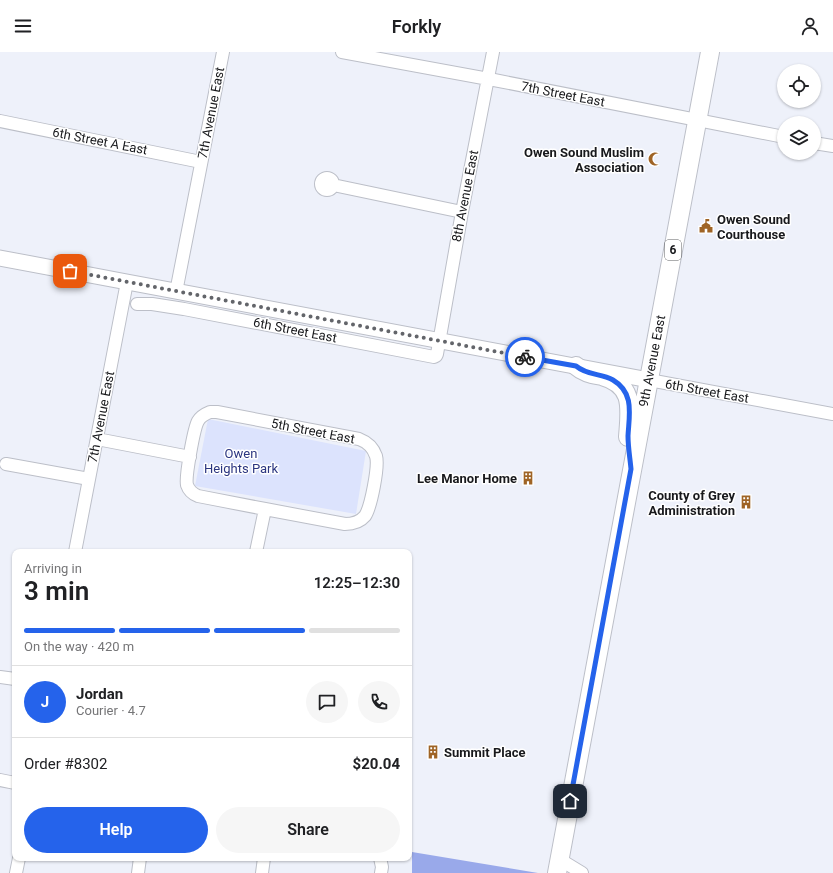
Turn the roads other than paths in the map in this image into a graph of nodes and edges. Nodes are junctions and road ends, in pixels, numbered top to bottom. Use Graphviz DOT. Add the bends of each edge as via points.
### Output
graph roads {
  1 [pos="223,52"];
  2 [pos="342,52"];
  3 [pos="493,52"];
  4 [pos="710,52"];
  5 [pos="488,79"];
  6 [pos="0,121"];
  7 [pos="698,121"];
  8 [pos="777,136"];
  9 [pos="821,144"];
  10 [pos="833,146"];
  11 [pos="201,162"];
  12 [pos="333,185"];
  13 [pos="462,212"];
  14 [pos="0,258"];
  15 [pos="127,282"];
  16 [pos="176,292"];
  17 [pos="137,304"];
  18 [pos="440,341"];
  19 [pos="576,366"];
  20 [pos="649,380"];
  21 [pos="833,414"];
  22 [pos="97,439"];
  23 [pos="190,457"];
  24 [pos="6,464"];
  25 [pos="631,469"];
  26 [pos="90,479"];
  27 [pos="265,509"];
  28 [pos="76,549"];
  29 [pos="257,549"];
  30 [pos="0,676"];
  31 [pos="12,679"];
  32 [pos="0,780"];
  33 [pos="12,782"];
  34 [pos="18,861"];
  35 [pos="140,861"];
  36 [pos="264,861"];
  37 [pos="381,861"];
  38 [pos="558,866"];
  39 [pos="16,873"];
  40 [pos="138,873"];
  41 [pos="262,873"];
  42 [pos="381,873"];
  43 [pos="582,873"];
  1 -- 11 [label="street, 7th Avenue East"];
  2 -- 5 [label="street, 7th Street East"];
  3 -- 5 [label="street, 8th Avenue East"];
  4 -- 7 [label="highway, 9th Avenue East / 6"];
  5 -- 7 [label="street, 7th Street East"];
  5 -- 13 [label="street, 8th Avenue East"];
  6 -- 11 [label="street, 6th Street A East"];
  7 -- 8 [label="street, 7th Street East"];
  7 -- 20 [label="highway, 9th Avenue East / 6"];
  9 -- 10 [label="street"];
  11 -- 16 [label="street, 7th Avenue East"];
  12 -- 13 [label="street"];
  13 -- 18 [label="street, 8th Avenue East"];
  14 -- 15 [label="main road, 6th Street East"];
  15 -- 16 [label="main road, 6th Street East"];
  15 -- 22 [label="street, 7th Avenue East"];
  16 -- 18 [label="main road, 6th Street East"];
  17 -- 18 [label="street, 6th Street East" via="184,309 434,357"];
  18 -- 19 [label="main road, 6th Street East"];
  19 -- 20 [label="main road, 6th Street East"];
  19 -- 25 [label="highway" via="582,371 612,379 626,392 630,404 628,436"];
  20 -- 21 [label="street, 6th Street East"];
  20 -- 25 [label="highway, 9th Avenue East / 6"];
  22 -- 23 [label="street"];
  22 -- 26 [label="street, 7th Avenue East"];
  23 -- 27 [label="street, 5th Street East" via="186,480 192,492 198,496"];
  23 -- 27 [label="street, 5th Street East" via="198,421 204,414 214,412 359,439 374,451 377,466 372,495 366,513 359,521 345,524"];
  24 -- 26 [label="street"];
  25 -- 38 [label="highway, 9th Avenue East / 6"];
  26 -- 28 [label="street, 7th Avenue East"];
  27 -- 29 [label="street"];
  30 -- 31 [label="street"];
  32 -- 33 [label="street"];
  34 -- 39 [label="street"];
  35 -- 40 [label="street"];
  36 -- 41 [label="street"];
  37 -- 42 [label="street"];
  38 -- 43 [label="street"];
}
